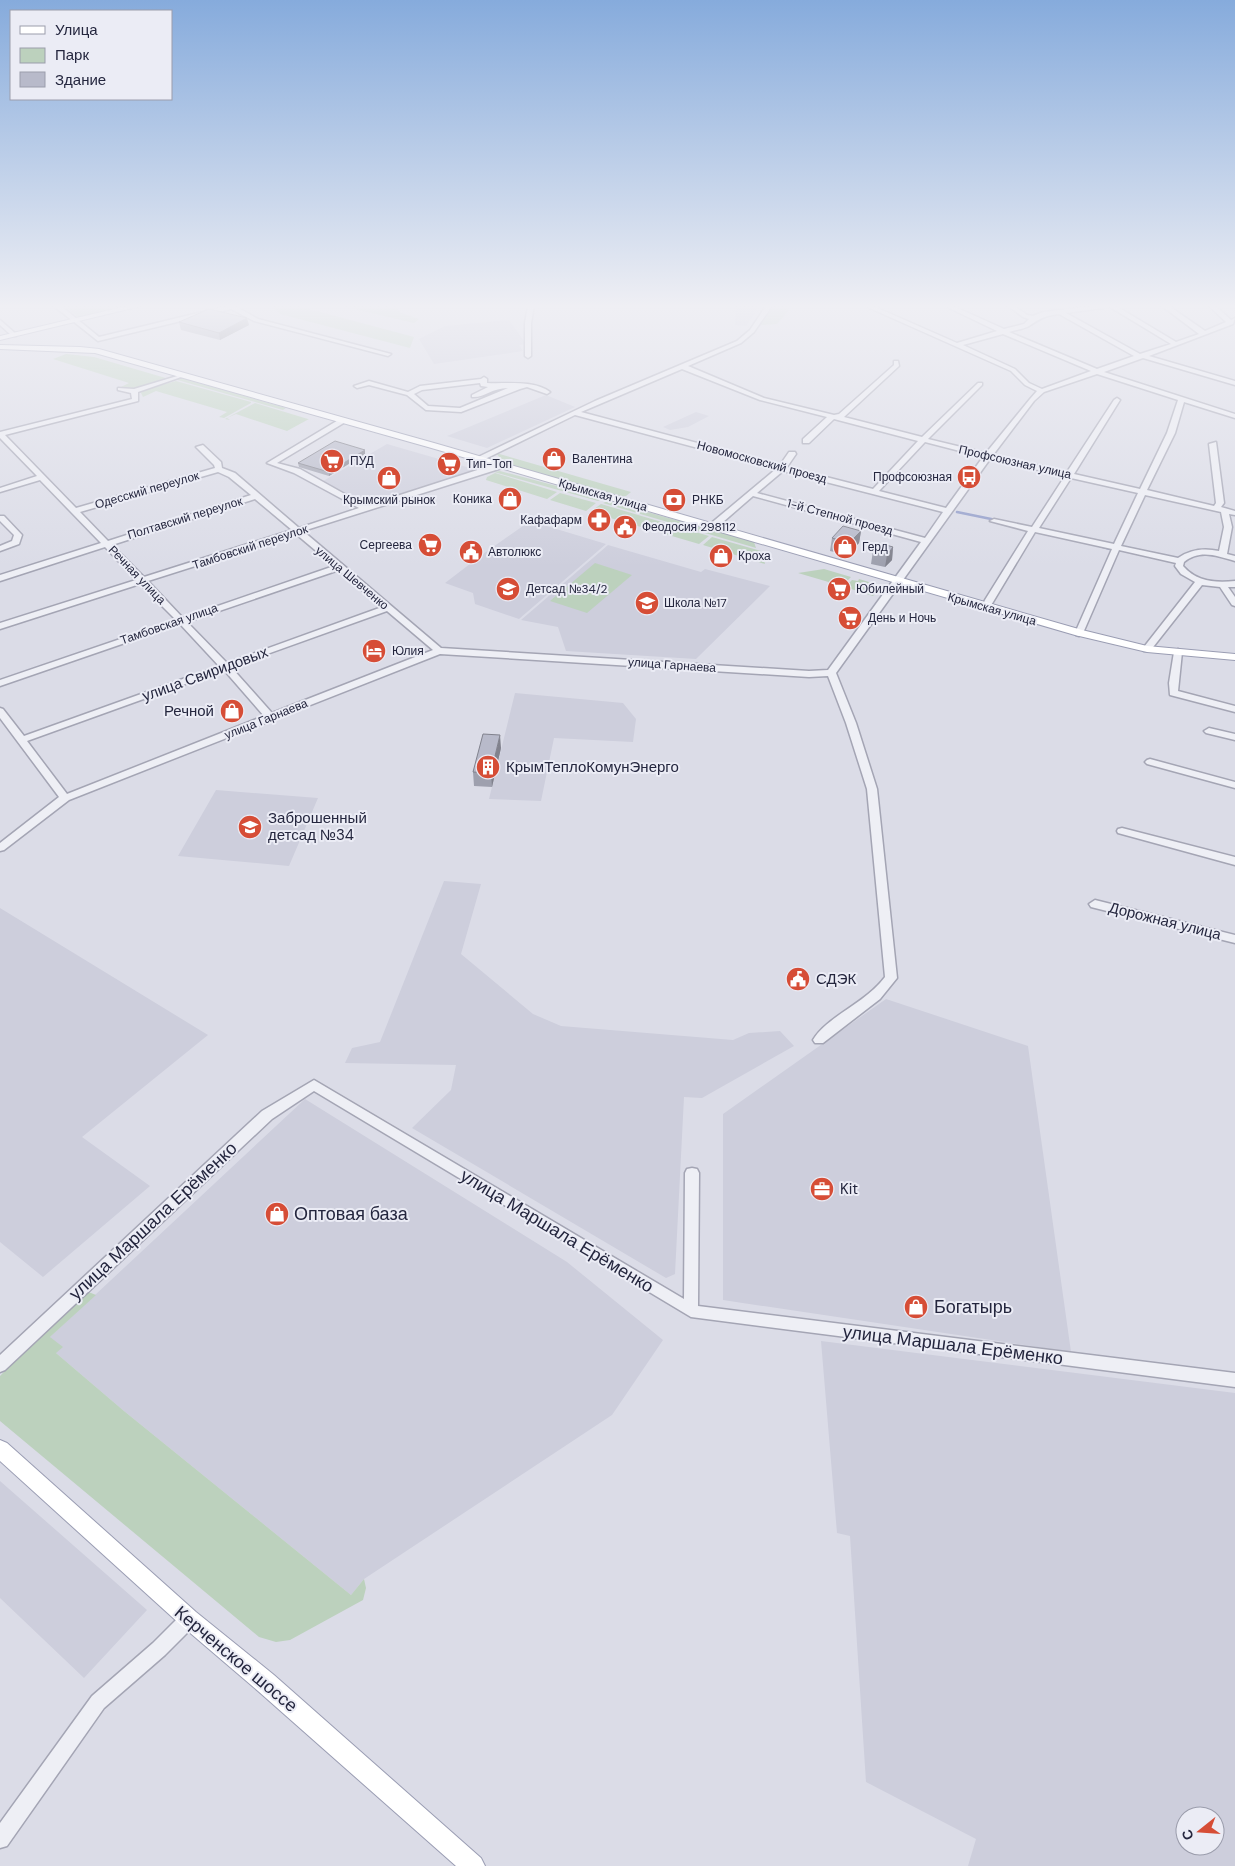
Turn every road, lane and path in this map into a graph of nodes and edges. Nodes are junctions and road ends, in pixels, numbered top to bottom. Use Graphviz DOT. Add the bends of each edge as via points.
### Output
graph roads {
  1 [pos="134,393"];
  2 [pos="245,393"];
  3 [pos="406,393"];
  4 [pos="481,393"];
  5 [pos="503,393"];
  6 [pos="623,393"];
  7 [pos="748,393"];
  8 [pos="868,393"];
  9 [pos="970,393"];
  10 [pos="1040,393"];
  11 [pos="1160,393"];
  12 [pos="409,394"];
  13 [pos="474,396"];
  14 [pos="1117,400"];
  15 [pos="1181,400"];
  16 [pos="576,413"];
  17 [pos="1235,416"];
  18 [pos="836,417"];
  19 [pos="343,421"];
  20 [pos="0,434"];
  21 [pos="924,440"];
  22 [pos="806,441"];
  23 [pos="1213,444"];
  24 [pos="200,446"];
  25 [pos="792,454"];
  26 [pos="988,456"];
  27 [pos="478,459"];
  28 [pos="499,466"];
  29 [pos="783,467"];
  30 [pos="219,469"];
  31 [pos="1069,475"];
  32 [pos="42,477"];
  33 [pos="0,490"];
  34 [pos="874,492"];
  35 [pos="1144,492"];
  36 [pos="753,494"];
  37 [pos="256,496"];
  38 [pos="364,508"];
  39 [pos="1216,508"];
  40 [pos="74,511"];
  41 [pos="948,511"];
  42 [pos="1225,511"];
  43 [pos="1235,513"];
  44 [pos="1,518"];
  45 [pos="994,521"];
  46 [pos="712,527"];
  47 [pos="1032,530"];
  48 [pos="297,532"];
  49 [pos="926,541"];
  50 [pos="106,543"];
  51 [pos="1116,548"];
  52 [pos="0,549"];
  53 [pos="1223,554"];
  54 [pos="1235,559"];
  55 [pos="1180,561"];
  56 [pos="339,567"];
  57 [pos="0,578"];
  58 [pos="143,581"];
  59 [pos="897,581"];
  60 [pos="1200,582"];
  61 [pos="1235,584"];
  62 [pos="1223,586"];
  63 [pos="1235,603"];
  64 [pos="986,607"];
  65 [pos="388,608"];
  66 [pos="180,620"];
  67 [pos="0,626"];
  68 [pos="1079,633"];
  69 [pos="1148,649"];
  70 [pos="439,651"];
  71 [pos="1178,652"];
  72 [pos="1235,657"];
  73 [pos="225,666"];
  74 [pos="831,673"];
  75 [pos="0,683"];
  76 [pos="1235,710"];
  77 [pos="0,711"];
  78 [pos="271,718"];
  79 [pos="1209,731"];
  80 [pos="1235,737"];
  81 [pos="21,740"];
  82 [pos="1150,762"];
  83 [pos="1235,785"];
  84 [pos="65,798"];
  85 [pos="1122,831"];
  86 [pos="0,848"];
  87 [pos="1235,861"];
  88 [pos="1095,904"];
  89 [pos="1235,939"];
  90 [pos="819,1040"];
  91 [pos="692,1174"];
  92 [pos="690,1311"];
  93 [pos="0,1364"];
  94 [pos="1235,1380"];
  95 [pos="0,1449"];
  96 [pos="189,1619"];
  97 [pos="0,1839"];
  98 [pos="474,1866"];
  1 -- 20 [label="street" via="136,400"];
  2 -- 19 [label="main road, Крымская улица"];
  3 -- 12 [label="street"];
  4 -- 13 [label="street"];
  5 -- 12 [label="street" via="461,410 426,408"];
  6 -- 16 [label="street"];
  7 -- 18 [label="street, Профсоюзная улица"];
  8 -- 18 [label="street"];
  9 -- 21 [label="street"];
  10 -- 26 [label="street"];
  11 -- 15 [label="street"];
  14 -- 31 [label="street"];
  15 -- 17 [label="street"];
  15 -- 35 [label="street" via="1171,433"];
  16 -- 27 [label="street"];
  16 -- 29 [label="street, Новомосковский проезд"];
  18 -- 21 [label="street, Профсоюзная улица"];
  18 -- 22 [label="street" via="830,418"];
  19 -- 27 [label="main road, Крымская улица"];
  19 -- 38 [label="street" via="271,463 297,471"];
  20 -- 32 [label="street, Речная улица"];
  21 -- 26 [label="street, Профсоюзная улица"];
  21 -- 34 [label="street"];
  23 -- 39 [label="street" via="1220,503"];
  24 -- 30 [label="street, улица Шевченко"];
  25 -- 29 [label="street"];
  26 -- 31 [label="street, Профсоюзная улица"];
  26 -- 41 [label="street"];
  27 -- 28 [label="main road, Крымская улица"];
  28 -- 38 [label="street, Тамбовский переулок"];
  28 -- 46 [label="main road, Крымская улица"];
  29 -- 34 [label="street, Новомосковский проезд"];
  29 -- 36 [label="street"];
  30 -- 37 [label="street, улица Шевченко" via="232,475"];
  30 -- 40 [label="street, Одесский переулок"];
  31 -- 35 [label="street, Профсоюзная улица"];
  31 -- 47 [label="street"];
  32 -- 33 [label="street"];
  32 -- 40 [label="street, Речная улица"];
  34 -- 41 [label="street, Новомосковский проезд"];
  35 -- 39 [label="street, Профсоюзная улица"];
  35 -- 51 [label="street"];
  36 -- 46 [label="street"];
  36 -- 49 [label="street, 1-й Степной проезд"];
  37 -- 48 [label="street, улица Шевченко"];
  37 -- 50 [label="street, Полтавский переулок"];
  38 -- 48 [label="street, Тамбовский переулок"];
  39 -- 42 [label="street, Профсоюзная улица"];
  40 -- 50 [label="street, Речная улица"];
  41 -- 49 [label="street"];
  42 -- 43 [label="street, Профсоюзная улица"];
  42 -- 53 [label="street" via="1228,527"];
  44 -- 52 [label="street" via="18,535 16,542"];
  45 -- 47 [label="street"];
  46 -- 59 [label="main road, Крымская улица"];
  47 -- 51 [label="street"];
  47 -- 64 [label="street"];
  48 -- 56 [label="street, улица Шевченко"];
  48 -- 58 [label="street, Тамбовский переулок"];
  49 -- 59 [label="street"];
  50 -- 57 [label="street, Полтавский переулок"];
  50 -- 58 [label="street, Речная улица"];
  51 -- 55 [label="street"];
  51 -- 68 [label="street"];
  53 -- 54 [label="street"];
  53 -- 55 [label="street" via="1196,552 1185,555"];
  55 -- 60 [label="street" via="1183,572"];
  56 -- 65 [label="street, улица Шевченко"];
  56 -- 66 [label="street, Тамбовская улица"];
  58 -- 66 [label="street, Речная улица"];
  58 -- 67 [label="street, Тамбовский переулок"];
  59 -- 64 [label="main road, Крымская улица"];
  59 -- 74 [label="street"];
  60 -- 62 [label="street"];
  60 -- 69 [label="street"];
  61 -- 62 [label="street"];
  62 -- 63 [label="street"];
  64 -- 68 [label="main road, Крымская улица"];
  65 -- 70 [label="street, улица Шевченко"];
  65 -- 73 [label="street, улица Свиридовых"];
  66 -- 73 [label="street, Речная улица"];
  66 -- 75 [label="street, Тамбовская улица"];
  68 -- 69 [label="main road, Крымская улица"];
  69 -- 71 [label="main road, Крымская улица"];
  70 -- 74 [label="street, улица Гарнаева"];
  70 -- 78 [label="street, улица Гарнаева"];
  71 -- 72 [label="main road, Крымская улица"];
  71 -- 76 [label="street" via="1173,693"];
  73 -- 78 [label="street, Речная улица"];
  73 -- 81 [label="street, улица Свиридовых"];
  74 -- 90 [label="street" via="872,789 891,978 883,991"];
  77 -- 81 [label="street"];
  78 -- 84 [label="street, улица Гарнаева"];
  79 -- 80 [label="street"];
  81 -- 84 [label="street"];
  82 -- 83 [label="street"];
  84 -- 86 [label="street, улица Гарнаева"];
  85 -- 87 [label="street"];
  88 -- 89 [label="street, Дорожная улица"];
  91 -- 92 [label="street"];
  92 -- 93 [label="street, улица Маршала Ерёменко" via="314,1085 267,1115"];
  92 -- 94 [label="street, улица Маршала Ерёменко"];
  95 -- 96 [label="main road, Керченское шоссе"];
  96 -- 97 [label="street" via="159,1650 98,1702"];
  96 -- 98 [label="main road, Керченское шоссе"];
}
